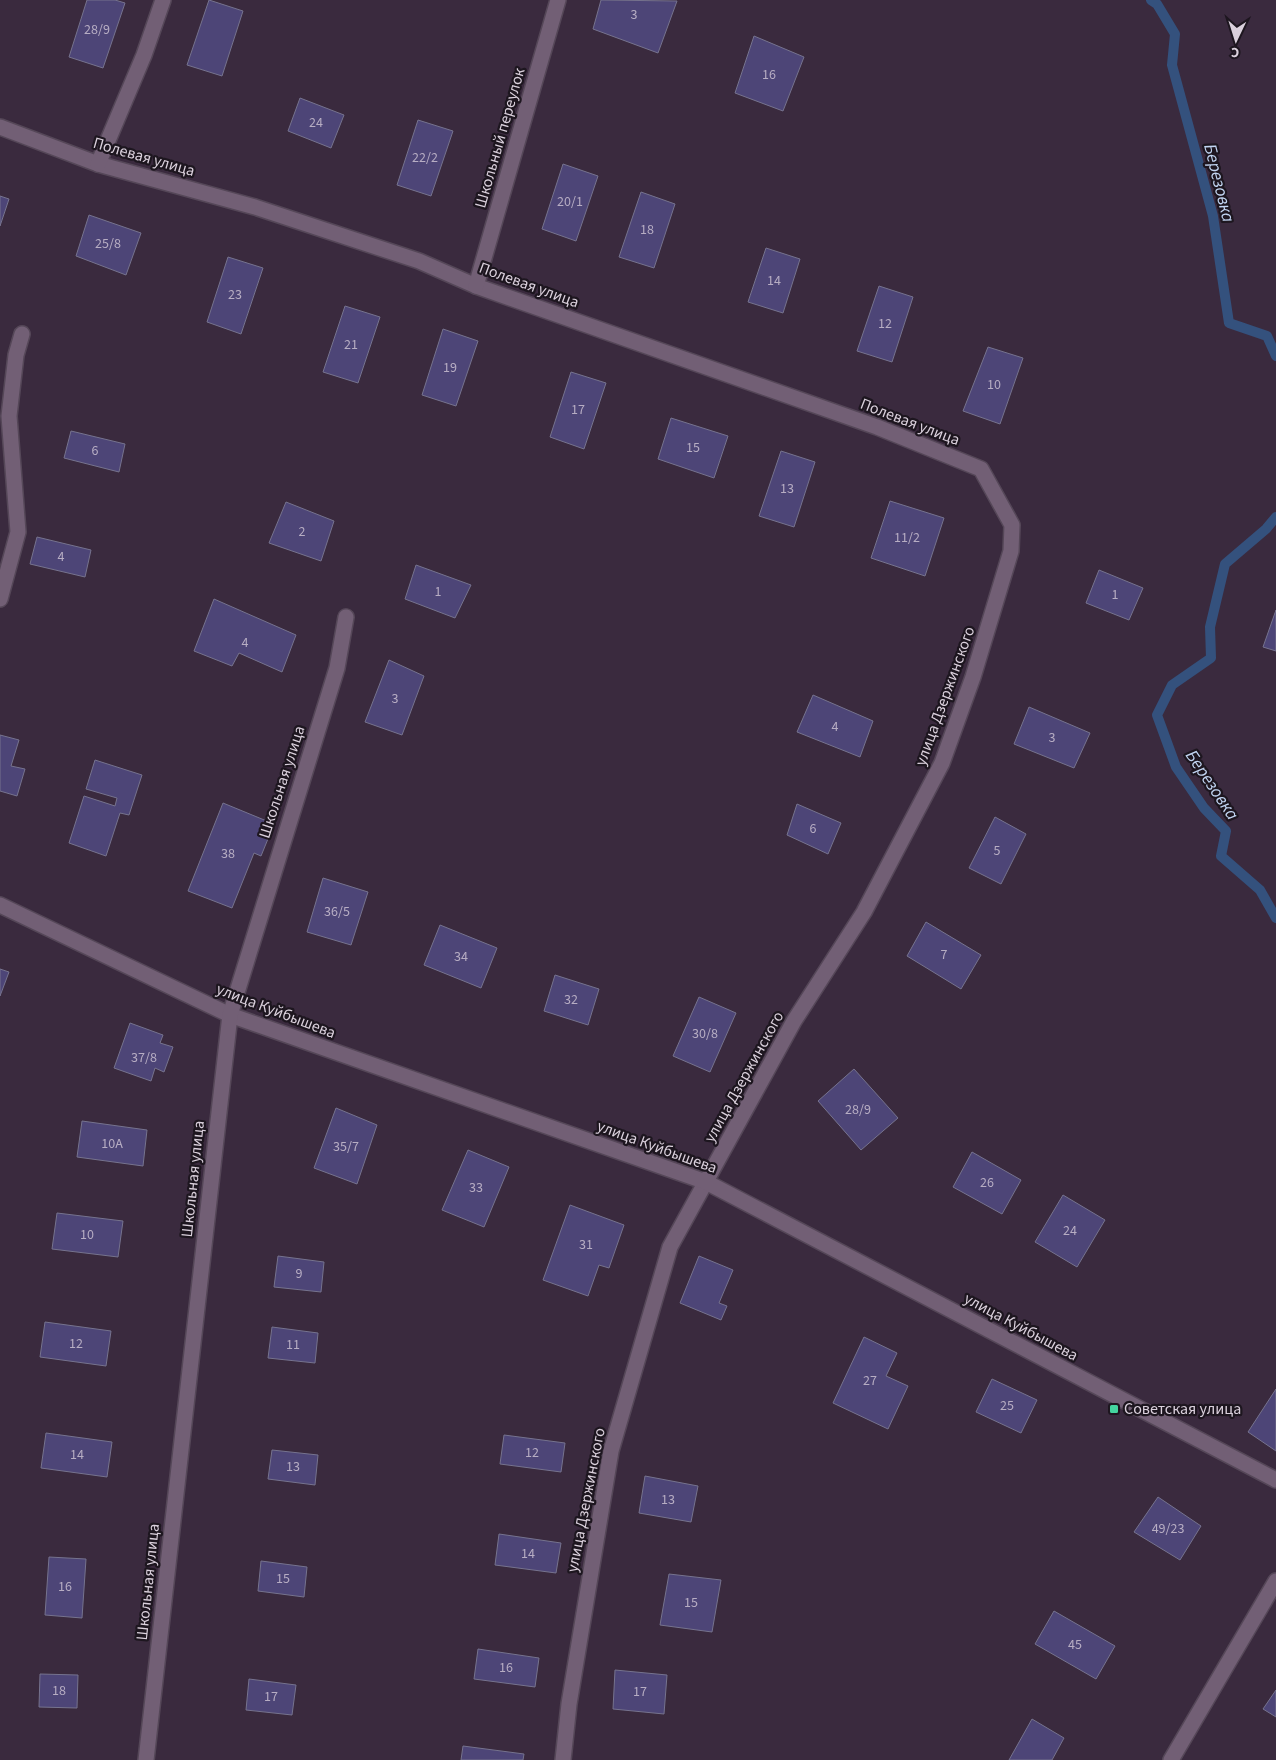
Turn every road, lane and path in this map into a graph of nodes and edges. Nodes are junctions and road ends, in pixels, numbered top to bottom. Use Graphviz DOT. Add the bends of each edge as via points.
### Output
graph roads {
  1 [pos="164,0"];
  2 [pos="558,0"];
  3 [pos="0,127"];
  4 [pos="98,164"];
  5 [pos="476,286"];
  6 [pos="22,334"];
  7 [pos="1012,525"];
  8 [pos="0,599"];
  9 [pos="346,617"];
  10 [pos="0,905"];
  11 [pos="230,1014"];
  12 [pos="706,1182"];
  13 [pos="1276,1480"];
  14 [pos="1276,1581"];
  15 [pos="146,1760"];
  16 [pos="563,1760"];
  17 [pos="1171,1760"];
  1 -- 4 [label="street"];
  2 -- 5 [label="street, Школьный переулок"];
  3 -- 4 [label="street, Полевая улица"];
  4 -- 5 [label="street, Полевая улица" via="255,206 419,260"];
  5 -- 7 [label="street, Полевая улица" via="868,424 981,469"];
  6 -- 8 [label="street" via="16,355 9,416 18,532"];
  7 -- 12 [label="street, улица Дзержинского" via="1011,551 973,677 942,762 864,912 794,1021"];
  9 -- 11 [label="street, Школьная улица" via="337,668"];
  10 -- 11 [label="street, улица Куйбышева"];
  11 -- 12 [label="street, улица Куйбышева"];
  11 -- 15 [label="street, Школьная улица"];
  12 -- 13 [label="street, улица Куйбышева"];
  12 -- 16 [label="street, улица Дзержинского" via="670,1247 610,1451"];
  14 -- 17 [label="street"];
}
